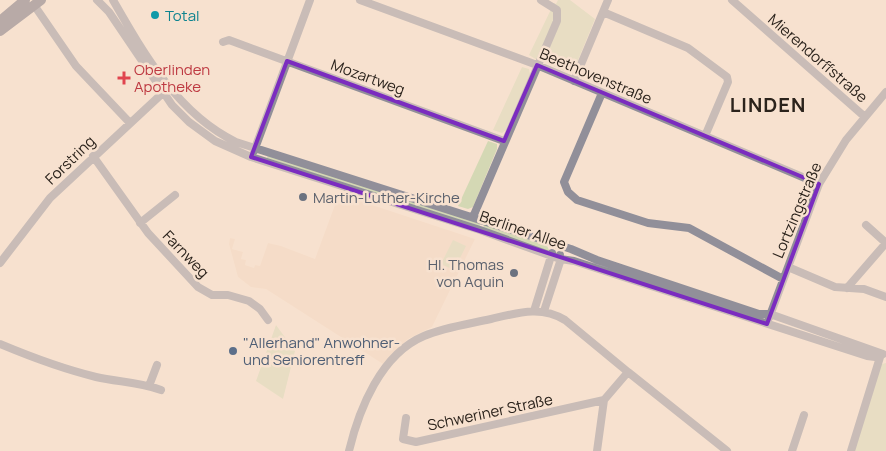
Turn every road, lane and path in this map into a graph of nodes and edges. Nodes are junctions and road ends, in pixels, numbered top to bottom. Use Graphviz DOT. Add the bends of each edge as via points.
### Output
graph roads {
  1 [pos="97,0"];
  2 [pos="113,0"];
  3 [pos="310,0"];
  4 [pos="360,0"];
  5 [pos="541,0"];
  6 [pos="608,0"];
  7 [pos="732,0"];
  8 [pos="32,1"];
  9 [pos="603,12"];
  10 [pos="0,21"];
  11 [pos="0,31"];
  12 [pos="223,42"];
  13 [pos="140,51"];
  14 [pos="287,62"];
  15 [pos="537,65"];
  16 [pos="574,81"];
  17 [pos="170,87"];
  18 [pos="886,92"];
  19 [pos="602,93"];
  20 [pos="163,94"];
  21 [pos="865,117"];
  22 [pos="130,123"];
  23 [pos="705,136"];
  24 [pos="504,141"];
  25 [pos="255,148"];
  26 [pos="93,156"];
  27 [pos="251,157"];
  28 [pos="819,184"];
  29 [pos="175,195"];
  30 [pos="473,217"];
  31 [pos="140,223"];
  32 [pos="866,225"];
  33 [pos="886,243"];
  34 [pos="556,246"];
  35 [pos="551,256"];
  36 [pos="560,259"];
  37 [pos="0,263"];
  38 [pos="788,267"];
  39 [pos="783,279"];
  40 [pos="847,288"];
  41 [pos="886,297"];
  42 [pos="534,311"];
  43 [pos="544,311"];
  44 [pos="770,314"];
  45 [pos="268,320"];
  46 [pos="767,324"];
  47 [pos="0,344"];
  48 [pos="883,354"];
  49 [pos="157,365"];
  50 [pos="628,372"];
  51 [pos="149,386"];
  52 [pos="161,390"];
  53 [pos="604,400"];
  54 [pos="804,416"];
  55 [pos="406,418"];
  56 [pos="349,451"];
  57 [pos="597,451"];
  58 [pos="727,451"];
  59 [pos="792,451"];
  60 [pos="850,451"];
  1 -- 13 [label="street, Berliner Allee"];
  2 -- 13 [label="street, Berliner Allee"];
  3 -- 14 [label="street"];
  4 -- 15 [label="street, Beethovenstraße"];
  5 -- 15 [label="street" via="557,10 558,16"];
  6 -- 9 [label="street"];
  7 -- 21 [label="street, Mierendorffstraße"];
  8 -- 10 [label="main road"];
  8 -- 11 [label="main road"];
  8 -- 22 [label="street" via="76,66"];
  9 -- 16 [label="street"];
  9 -- 23 [label="street" via="692,51 727,77 728,82"];
  12 -- 14 [label="street, Mozartweg" via="230,40"];
  13 -- 17 [label="street, Berliner Allee"];
  13 -- 20 [label="street, Berliner Allee"];
  14 -- 24 [label="street, Mozartweg"];
  14 -- 25 [label="street"];
  15 -- 16 [label="street, Beethovenstraße"];
  15 -- 24 [label="street"];
  16 -- 19 [label="street, Beethovenstraße"];
  17 -- 20 [label="street, Forstring"];
  17 -- 25 [label="street, Berliner Allee" via="199,118 231,139"];
  18 -- 21 [label="street, Lortzingstraße"];
  19 -- 23 [label="street, Beethovenstraße"];
  19 -- 39 [label="street" via="564,182 568,192 577,200 648,223 689,228"];
  20 -- 22 [label="street, Forstring"];
  20 -- 27 [label="street, Berliner Allee" via="198,130"];
  21 -- 28 [label="street, Lortzingstraße"];
  22 -- 26 [label="street, Forstring"];
  23 -- 28 [label="street, Beethovenstraße"];
  24 -- 30 [label="street"];
  25 -- 27 [label="street"];
  25 -- 30 [label="street, Berliner Allee"];
  26 -- 31 [label="street, Farnweg"];
  26 -- 37 [label="street, Forstring" via="50,198"];
  27 -- 35 [label="street, Berliner Allee"];
  28 -- 38 [label="street, Lortzingstraße"];
  29 -- 31 [label="street"];
  30 -- 34 [label="street, Berliner Allee"];
  31 -- 45 [label="street, Farnweg" via="178,267 206,293 249,301"];
  32 -- 33 [label="street"];
  33 -- 40 [label="street"];
  34 -- 35 [label="street"];
  34 -- 36 [label="street"];
  34 -- 44 [label="street, Berliner Allee" via="759,314"];
  35 -- 36 [label="street, Berliner Allee"];
  35 -- 42 [label="street"];
  36 -- 43 [label="street"];
  36 -- 46 [label="street, Berliner Allee"];
  38 -- 39 [label="street, Lortzingstraße"];
  38 -- 40 [label="street" via="835,288"];
  39 -- 44 [label="street, Lortzingstraße"];
  40 -- 41 [label="street" via="864,289"];
  42 -- 43 [label="street"];
  42 -- 56 [label="street" via="432,333 407,346 392,360 376,383 362,411"];
  43 -- 50 [label="street" via="565,320"];
  44 -- 46 [label="street, Lortzingstraße"];
  44 -- 48 [label="street, Berliner Allee"];
  46 -- 48 [label="street, Berliner Allee" via="869,357"];
  47 -- 51 [label="street" via="80,372"];
  48 -- 60 [label="street"];
  49 -- 51 [label="street"];
  50 -- 53 [label="street"];
  50 -- 58 [label="street"];
  51 -- 52 [label="street"];
  53 -- 55 [label="street, Schweriner Straße" via="416,442 403,439"];
  53 -- 57 [label="street"];
  54 -- 59 [label="street"];
}
